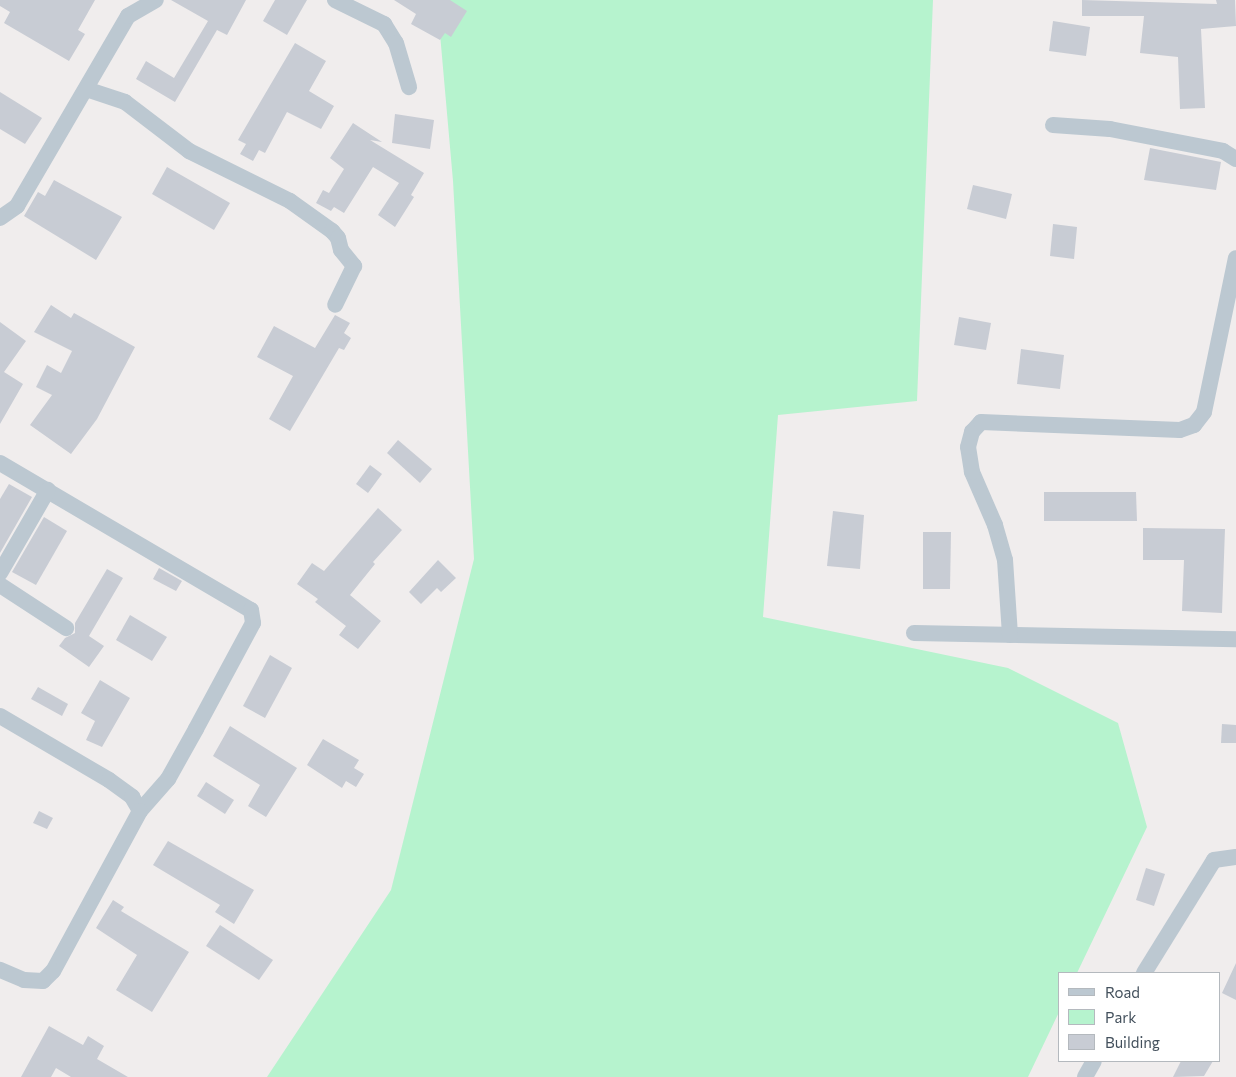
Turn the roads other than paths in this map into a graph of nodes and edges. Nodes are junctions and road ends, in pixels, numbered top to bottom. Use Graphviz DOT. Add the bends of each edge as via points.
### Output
graph roads {
  1 [pos="156,0"];
  2 [pos="335,0"];
  3 [pos="409,88"];
  4 [pos="86,89"];
  5 [pos="1053,125"];
  6 [pos="1236,159"];
  7 [pos="0,203"];
  8 [pos="17,206"];
  9 [pos="0,218"];
  10 [pos="1236,258"];
  11 [pos="335,305"];
  12 [pos="0,464"];
  13 [pos="48,490"];
  14 [pos="0,573"];
  15 [pos="0,585"];
  16 [pos="66,628"];
  17 [pos="914,633"];
  18 [pos="1010,635"];
  19 [pos="1236,639"];
  20 [pos="0,716"];
  21 [pos="140,811"];
  22 [pos="1236,857"];
  23 [pos="0,970"];
  24 [pos="1145,972"];
  25 [pos="1093,1062"];
  26 [pos="1085,1077"];
  1 -- 4 [label="street" via="128,16"];
  2 -- 3 [label="street" via="384,24 396,43"];
  4 -- 8 [label="street"];
  4 -- 11 [label="street" via="125,102 189,151 290,201 332,231 354,266"];
  5 -- 6 [label="street" via="1110,129 1223,151"];
  7 -- 8 [label="street"];
  8 -- 9 [label="street"];
  10 -- 18 [label="street" via="1204,412 1194,425 1180,430 981,422 972,432 968,447 972,472 995,525 1005,560"];
  12 -- 13 [label="street"];
  13 -- 14 [label="street"];
  13 -- 21 [label="street" via="251,610 253,623 196,729 168,778"];
  15 -- 16 [label="street"];
  17 -- 18 [label="street"];
  18 -- 19 [label="street"];
  20 -- 21 [label="street" via="109,780 132,797"];
  21 -- 23 [label="street" via="53,971 43,981 24,980"];
  22 -- 24 [label="street" via="1214,860"];
  25 -- 26 [label="street"];
}
